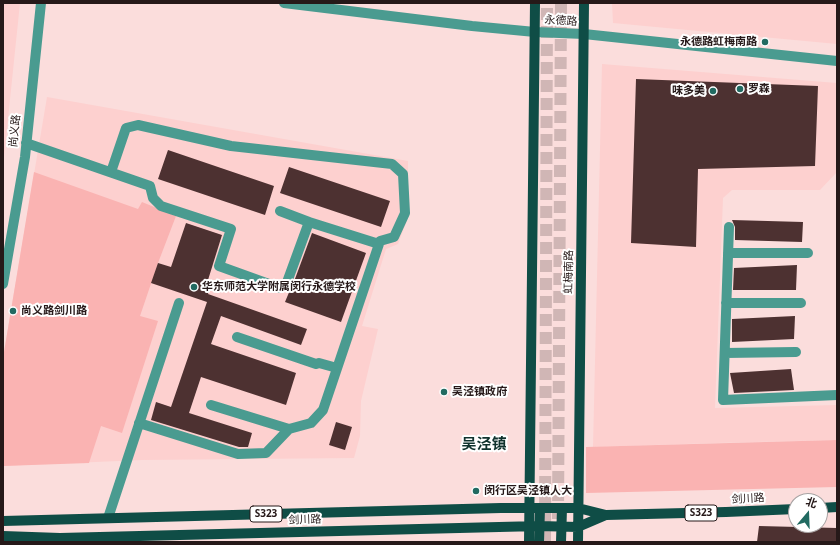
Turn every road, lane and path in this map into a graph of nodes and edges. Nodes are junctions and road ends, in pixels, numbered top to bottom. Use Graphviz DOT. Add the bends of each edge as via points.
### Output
graph roads {
  1 [pos="41,3"];
  2 [pos="284,3"];
  3 [pos="536,3"];
  4 [pos="584,3"];
  5 [pos="535,32"];
  6 [pos="584,34"];
  7 [pos="837,60"];
  8 [pos="26,143"];
  9 [pos="111,172"];
  10 [pos="280,211"];
  11 [pos="309,222"];
  12 [pos="729,227"];
  13 [pos="380,241"];
  14 [pos="728,253"];
  15 [pos="808,253"];
  16 [pos="3,284"];
  17 [pos="801,302"];
  18 [pos="179,303"];
  19 [pos="726,303"];
  20 [pos="237,337"];
  21 [pos="796,352"];
  22 [pos="725,354"];
  23 [pos="337,368"];
  24 [pos="837,395"];
  25 [pos="211,405"];
  26 [pos="139,423"];
  27 [pos="289,429"];
  28 [pos="529,508"];
  29 [pos="540,508"];
  30 [pos="562,508"];
  31 [pos="578,508"];
  32 [pos="788,509"];
  33 [pos="606,515"];
  34 [pos="108,518"];
  35 [pos="3,521"];
  36 [pos="539,526"];
  37 [pos="529,527"];
  38 [pos="561,527"];
  39 [pos="578,527"];
  40 [pos="3,536"];
  41 [pos="60,540"];
  42 [pos="529,542"];
  43 [pos="539,542"];
  44 [pos="561,542"];
  45 [pos="578,542"];
  1 -- 8 [label="street, 尚义路"];
  2 -- 5 [label="street, 永德路"];
  3 -- 5 [label="main road"];
  4 -- 6 [label="main road, 虹梅南路"];
  5 -- 6 [label="street, 永德路"];
  5 -- 28 [label="main road"];
  6 -- 7 [label="street, 永德路"];
  6 -- 31 [label="main road, 虹梅南路"];
  8 -- 9 [label="street"];
  8 -- 16 [label="street, 尚义路"];
  9 -- 11 [label="street" via="150,186 153,198 161,206 231,229 219,266 280,288 286,285"];
  9 -- 13 [label="street" via="126,128 138,125 231,146 392,164 403,174 405,213 394,237"];
  10 -- 11 [label="street"];
  11 -- 23 [label="street" via="379,244"];
  12 -- 14 [label="street"];
  14 -- 15 [label="street"];
  14 -- 19 [label="street"];
  17 -- 19 [label="street"];
  18 -- 26 [label="street"];
  19 -- 22 [label="street"];
  20 -- 23 [label="street" via="316,364 319,362"];
  21 -- 22 [label="street"];
  22 -- 24 [label="street" via="723,400"];
  23 -- 27 [label="street" via="323,410 311,423"];
  25 -- 27 [label="street"];
  26 -- 27 [label="street" via="238,454 266,453"];
  26 -- 34 [label="street"];
  28 -- 29 [label="main road, 剑川路 / S323"];
  28 -- 34 [label="main road, 剑川路 / S323"];
  28 -- 37 [label="main road"];
  29 -- 30 [label="main road, 剑川路 / S323"];
  29 -- 36 [label="main road"];
  30 -- 31 [label="main road, 剑川路 / S323"];
  30 -- 38 [label="main road"];
  31 -- 33 [label="main road, 剑川路 / S323"];
  31 -- 39 [label="main road, 虹梅南路"];
  32 -- 33 [label="main road, 剑川路 / S323"];
  33 -- 39 [label="main road, 剑川路"];
  34 -- 35 [label="main road, 剑川路 / S323"];
  36 -- 37 [label="main road, 剑川路"];
  36 -- 38 [label="main road, 剑川路"];
  36 -- 43 [label="main road"];
  37 -- 41 [label="main road, 剑川路"];
  37 -- 42 [label="main road"];
  38 -- 39 [label="main road, 剑川路"];
  38 -- 44 [label="main road"];
  39 -- 45 [label="main road, 虹梅南路"];
  40 -- 41 [label="main road, 剑川路"];
}
